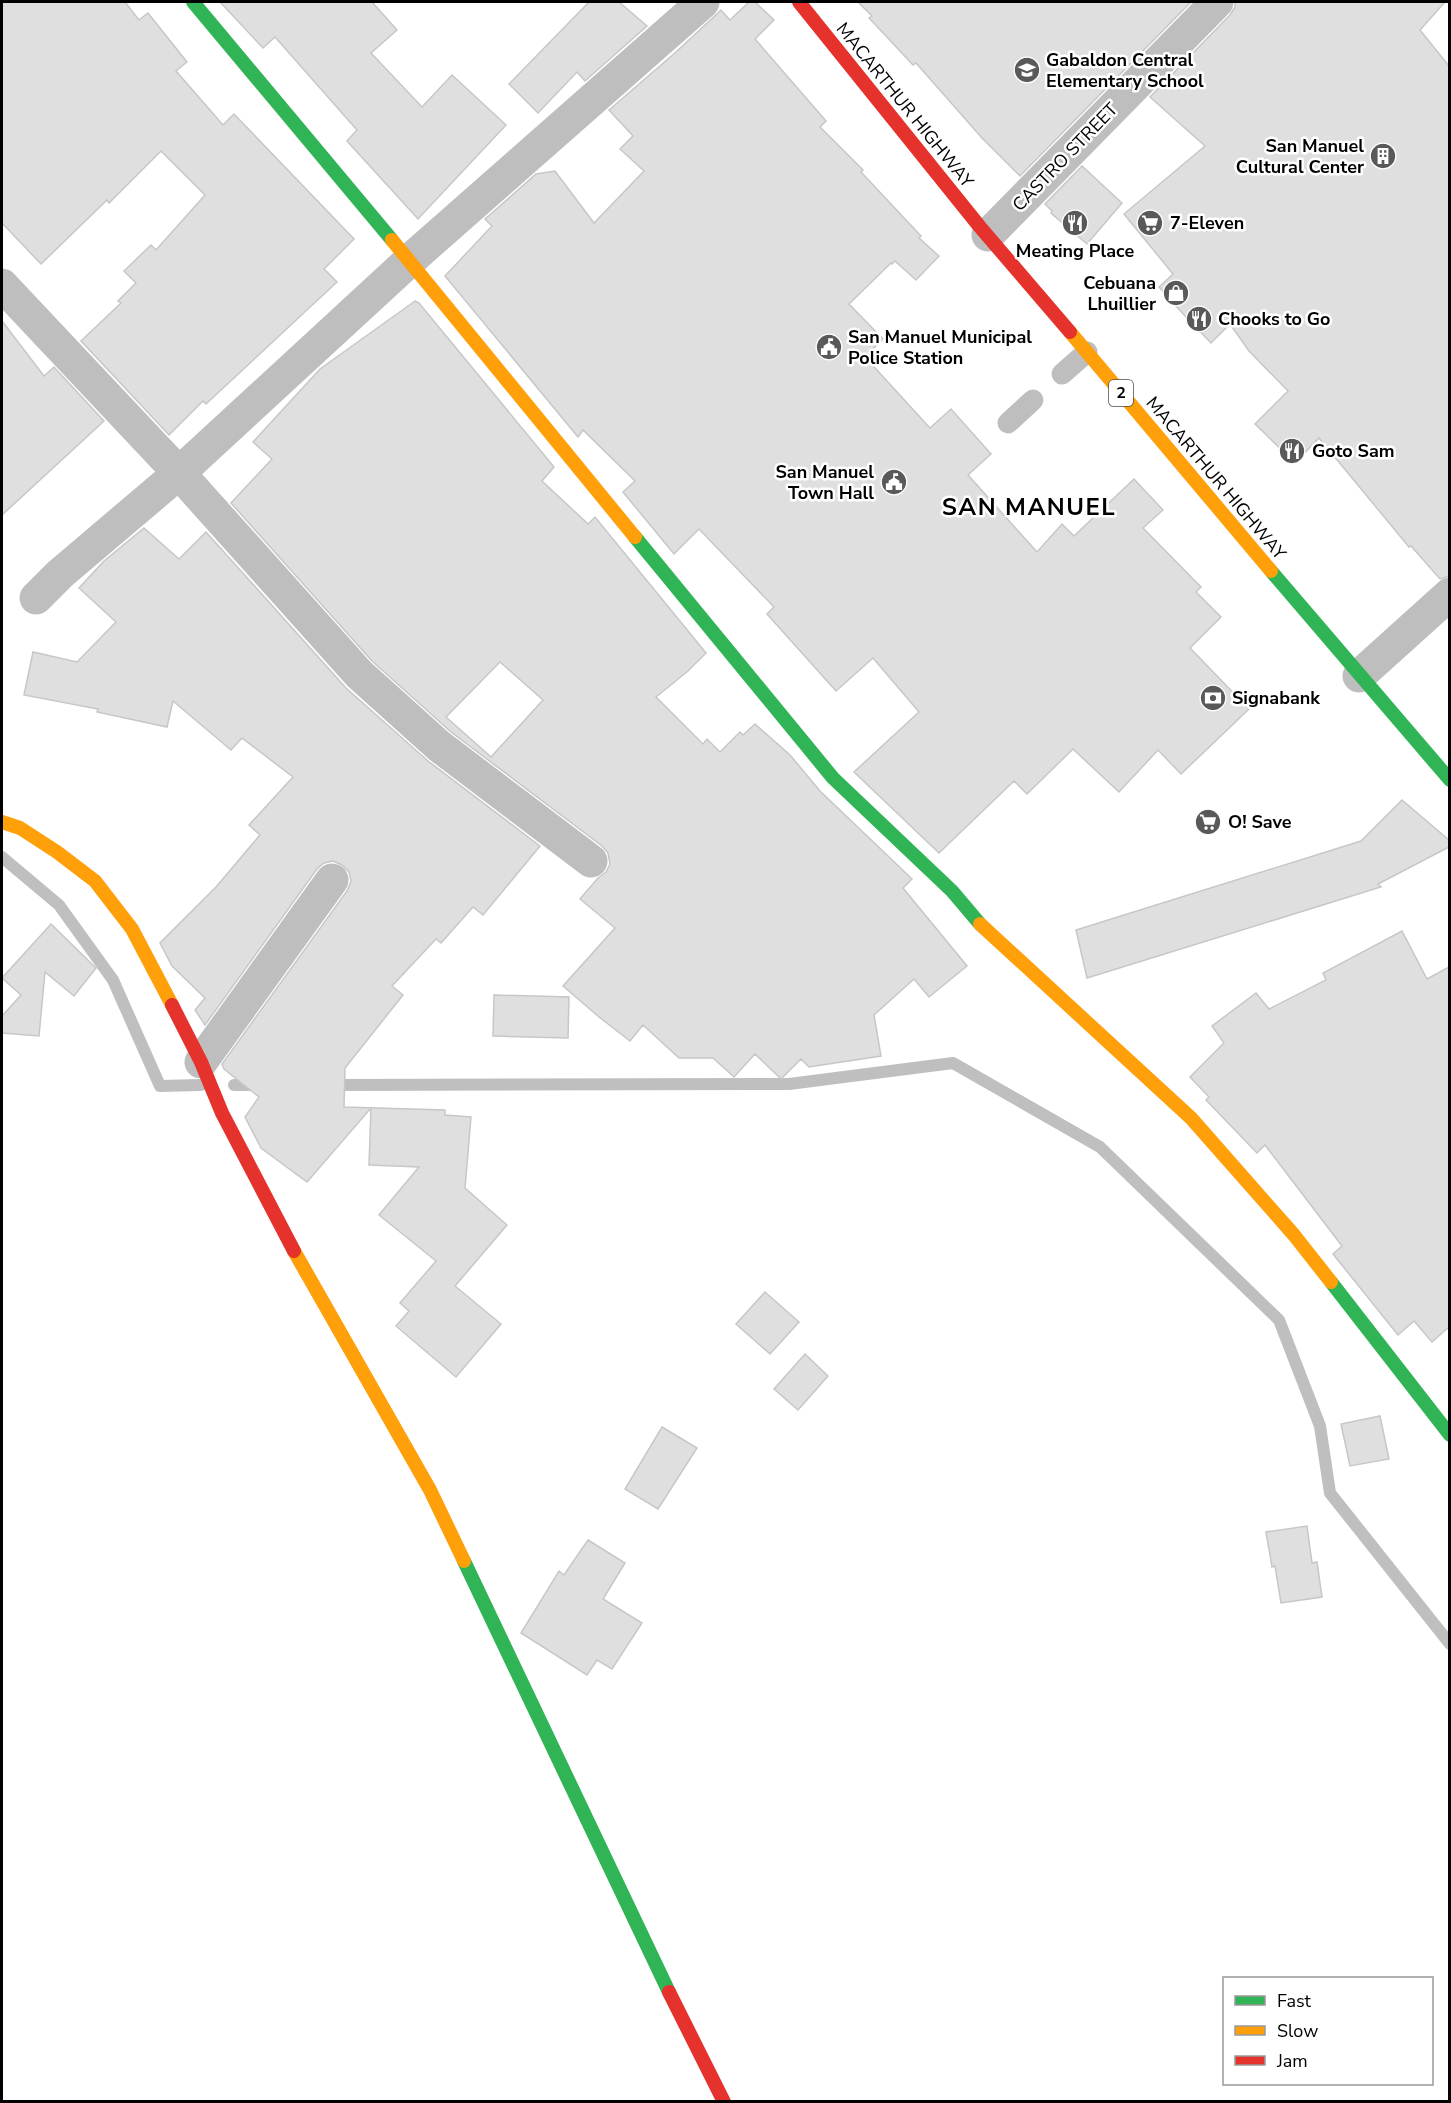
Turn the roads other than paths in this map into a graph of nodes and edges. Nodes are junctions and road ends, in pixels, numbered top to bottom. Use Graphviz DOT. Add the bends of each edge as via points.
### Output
graph roads {
  1 [pos="193,2"];
  2 [pos="703,2"];
  3 [pos="799,2"];
  4 [pos="1217,2"];
  5 [pos="988,235"];
  6 [pos="410,261"];
  7 [pos="2,285"];
  8 [pos="1087,352"];
  9 [pos="1062,374"];
  10 [pos="1033,399"];
  11 [pos="1008,423"];
  12 [pos="179,473"];
  13 [pos="1449,594"];
  14 [pos="36,598"];
  15 [pos="1359,676"];
  16 [pos="1449,780"];
  17 [pos="2,822"];
  18 [pos="591,861"];
  19 [pos="332,880"];
  20 [pos="201,1062"];
  21 [pos="1449,1435"];
  22 [pos="724,2102"];
  1 -- 6 [label="main road"];
  2 -- 6 [label="street"];
  3 -- 5 [label="main road, MACARTHUR HIGHWAY / 2"];
  4 -- 5 [label="street, CASTRO STREET"];
  5 -- 8 [label="main road, MACARTHUR HIGHWAY / 2"];
  6 -- 12 [label="street"];
  6 -- 21 [label="main road" via="833,778 952,891 988,933 1191,1118 1341,1293"];
  7 -- 12 [label="street"];
  8 -- 9 [label="lane"];
  8 -- 15 [label="main road, MACARTHUR HIGHWAY / 2"];
  10 -- 11 [label="lane"];
  12 -- 14 [label="street"];
  12 -- 18 [label="street" via="359,674 439,746"];
  13 -- 15 [label="street"];
  15 -- 16 [label="main road, MACARTHUR HIGHWAY / 2"];
  17 -- 20 [label="main road" via="20,828 95,881 132,929"];
  19 -- 20 [label="street"];
  20 -- 22 [label="main road" via="222,1113 273,1210 430,1490"];
}
